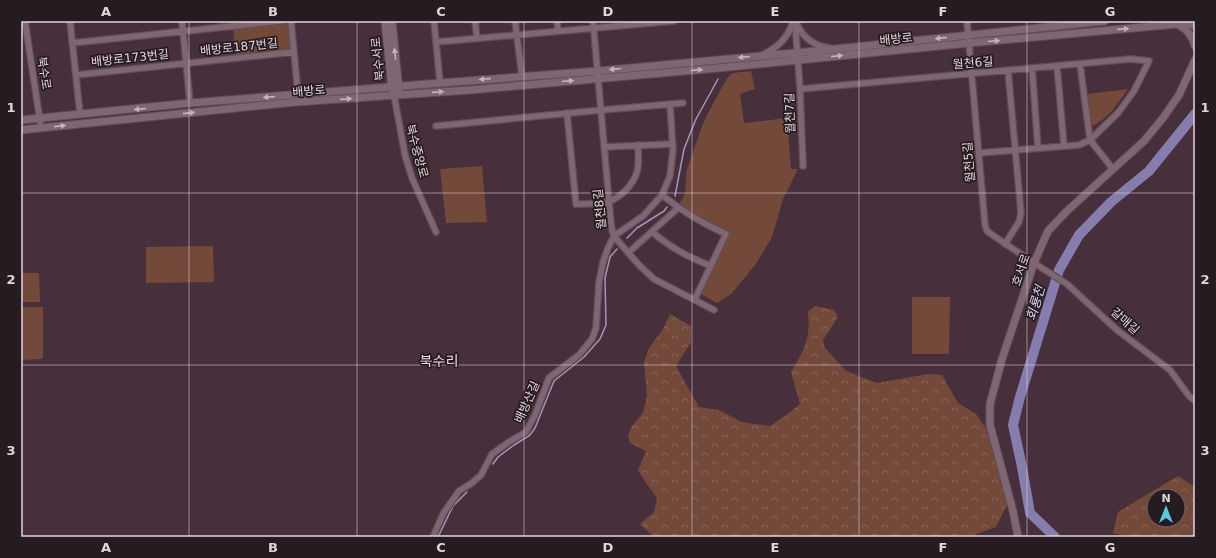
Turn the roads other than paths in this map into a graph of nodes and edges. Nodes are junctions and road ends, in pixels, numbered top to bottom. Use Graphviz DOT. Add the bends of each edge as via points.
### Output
graph roads {
  1 [pos="25,21"];
  2 [pos="70,21"];
  3 [pos="182,21"];
  4 [pos="281,21"];
  5 [pos="291,21"];
  6 [pos="385,21"];
  7 [pos="392,21"];
  8 [pos="434,21"];
  9 [pos="475,21"];
  10 [pos="515,21"];
  11 [pos="557,21"];
  12 [pos="593,21"];
  13 [pos="674,21"];
  14 [pos="795,21"];
  15 [pos="967,21"];
  16 [pos="1099,21"];
  17 [pos="1105,21"];
  18 [pos="1177,24"];
  19 [pos="1195,26"];
  20 [pos="594,28"];
  21 [pos="183,31"];
  22 [pos="558,31"];
  23 [pos="517,35"];
  24 [pos="968,35"];
  25 [pos="477,38"];
  26 [pos="436,42"];
  27 [pos="72,43"];
  28 [pos="969,43"];
  29 [pos="1195,46"];
  30 [pos="836,49"];
  31 [pos="294,52"];
  32 [pos="760,56"];
  33 [pos="798,56"];
  34 [pos="1195,60"];
  35 [pos="186,63"];
  36 [pos="1080,64"];
  37 [pos="1057,66"];
  38 [pos="1032,68"];
  39 [pos="1008,70"];
  40 [pos="598,71"];
  41 [pos="972,74"];
  42 [pos="76,75"];
  43 [pos="522,76"];
  44 [pos="599,79"];
  45 [pos="440,82"];
  46 [pos="395,87"];
  47 [pos="800,89"];
  48 [pos="298,94"];
  49 [pos="395,95"];
  50 [pos="190,103"];
  51 [pos="683,103"];
  52 [pos="670,104"];
  53 [pos="602,110"];
  54 [pos="567,113"];
  55 [pos="80,114"];
  56 [pos="40,118"];
  57 [pos="21,120"];
  58 [pos="436,126"];
  59 [pos="41,128"];
  60 [pos="21,130"];
  61 [pos="1090,140"];
  62 [pos="672,144"];
  63 [pos="638,145"];
  64 [pos="1064,146"];
  65 [pos="605,147"];
  66 [pos="1038,148"];
  67 [pos="1014,151"];
  68 [pos="979,153"];
  69 [pos="803,166"];
  70 [pos="1113,169"];
  71 [pos="662,195"];
  72 [pos="609,202"];
  73 [pos="678,208"];
  74 [pos="436,232"];
  75 [pos="652,232"];
  76 [pos="614,236"];
  77 [pos="1005,244"];
  78 [pos="628,252"];
  79 [pos="1034,263"];
  80 [pos="710,266"];
  81 [pos="695,299"];
  82 [pos="714,310"];
  83 [pos="1195,402"];
  84 [pos="433,537"];
  85 [pos="1018,537"];
  1 -- 56 [label="street, 북수로"];
  2 -- 27 [label="street, 배방로173번길"];
  3 -- 21 [label="street, 배방로187번길"];
  4 -- 21 [label="street, 배방로187번길"];
  5 -- 31 [label="street"];
  6 -- 46 [label="street, 북수서로"];
  46 -- 7 [label="street, 북수서로, one-way"];
  8 -- 26 [label="street"];
  9 -- 25 [label="street"];
  10 -- 23 [label="street"];
  11 -- 22 [label="street"];
  12 -- 20 [label="street"];
  13 -- 20 [label="street"];
  14 -- 30 [label="street" via="798,28 813,43"];
  14 -- 32 [label="street" via="780,44"];
  14 -- 33 [label="street, 월천7길"];
  15 -- 24 [label="street, 월천5길"];
  16 -- 17 [label="street, 배방로"];
  16 -- 24 [label="street, 배방로"];
  18 -- 19 [label="street, 배방로"];
  28 -- 18 [label="street, 배방로, one-way"];
  18 -- 29 [label="street" via="1191,35"];
  20 -- 22 [label="street"];
  20 -- 40 [label="street"];
  21 -- 27 [label="street, 배방로173번길"];
  21 -- 35 [label="street, 배방로187번길"];
  22 -- 23 [label="street"];
  23 -- 25 [label="street"];
  23 -- 43 [label="street"];
  24 -- 28 [label="street, 월천5길"];
  24 -- 30 [label="street, 배방로, one-way"];
  25 -- 26 [label="street"];
  26 -- 45 [label="street"];
  27 -- 42 [label="street, 배방로173번길"];
  33 -- 28 [label="street, 배방로, one-way"];
  28 -- 41 [label="street, 월천5길"];
  30 -- 33 [label="street, 배방로"];
  31 -- 35 [label="street, 배방로187번길"];
  31 -- 48 [label="street"];
  32 -- 33 [label="street, 배방로"];
  32 -- 40 [label="street, 배방로, one-way"];
  44 -- 33 [label="street, 배방로, one-way"];
  33 -- 47 [label="street, 월천7길"];
  34 -- 70 [label="street, 호서로" via="1179,95 1163,118 1144,141"];
  35 -- 42 [label="street, 배방로173번길"];
  35 -- 50 [label="street, 배방로187번길"];
  36 -- 37 [label="street, 월천6길"];
  36 -- 61 [label="street"];
  36 -- 61 [label="street, 월천6길" via="1131,59 1148,61 1134,91 1118,114"];
  37 -- 38 [label="street, 월천6길"];
  37 -- 64 [label="street"];
  38 -- 39 [label="street, 월천6길"];
  38 -- 66 [label="street"];
  39 -- 41 [label="street, 월천6길"];
  39 -- 67 [label="street"];
  40 -- 43 [label="street, 배방로"];
  40 -- 44 [label="street"];
  41 -- 47 [label="street, 월천6길"];
  41 -- 68 [label="street, 월천5길"];
  42 -- 55 [label="street, 배방로173번길"];
  43 -- 45 [label="street, 배방로, one-way"];
  49 -- 44 [label="street, 배방로, one-way"];
  44 -- 53 [label="street, 월천8길"];
  45 -- 46 [label="street, 배방로"];
  46 -- 48 [label="street, 배방로"];
  46 -- 49 [label="street, 북수서로"];
  47 -- 69 [label="street, 월천7길"];
  48 -- 50 [label="street, 배방로, one-way"];
  59 -- 49 [label="street, 배방로, one-way" via="296,102"];
  49 -- 74 [label="street, 북수중앙로" via="405,155 412,178"];
  50 -- 55 [label="street, 배방로, one-way"];
  51 -- 52 [label="street"];
  52 -- 53 [label="street"];
  52 -- 62 [label="street"];
  53 -- 54 [label="street"];
  53 -- 65 [label="street, 월천8길"];
  54 -- 58 [label="street"];
  54 -- 72 [label="street" via="576,204"];
  55 -- 56 [label="street, 배방로"];
  56 -- 57 [label="street, 배방로"];
  56 -- 59 [label="street, 북수로"];
  59 -- 60 [label="street, 배방로"];
  61 -- 64 [label="street" via="1078,145"];
  61 -- 70 [label="street"];
  62 -- 63 [label="street"];
  62 -- 71 [label="street" via="670,176"];
  63 -- 65 [label="street"];
  63 -- 72 [label="street" via="637,174 622,194"];
  64 -- 66 [label="street"];
  65 -- 72 [label="street, 월천8길"];
  66 -- 67 [label="street"];
  67 -- 68 [label="street"];
  67 -- 77 [label="street" via="1021,213 1019,222"];
  68 -- 77 [label="street, 월천5길" via="985,225 991,234"];
  70 -- 79 [label="street, 호서로" via="1048,231"];
  71 -- 73 [label="street"];
  71 -- 76 [label="street" via="643,216"];
  72 -- 76 [label="street, 월천8길"];
  73 -- 75 [label="street"];
  73 -- 80 [label="street" via="702,224 726,234"];
  75 -- 78 [label="street"];
  75 -- 80 [label="street" via="666,244"];
  76 -- 78 [label="street, 월천8길"];
  76 -- 84 [label="street, 배방산길" via="603,262 596,328 592,339 578,355 549,378 526,432 492,454 481,475 459,491 443,514"];
  77 -- 79 [label="street, 월천5길"];
  78 -- 81 [label="street, 월천8길" via="654,279"];
  79 -- 83 [label="street, 갈매길" via="1067,284 1117,330 1170,370"];
  79 -- 85 [label="street, 호서로" via="1002,359 989,411 990,425"];
  80 -- 81 [label="street"];
  81 -- 82 [label="street, 월천8길"];
}
